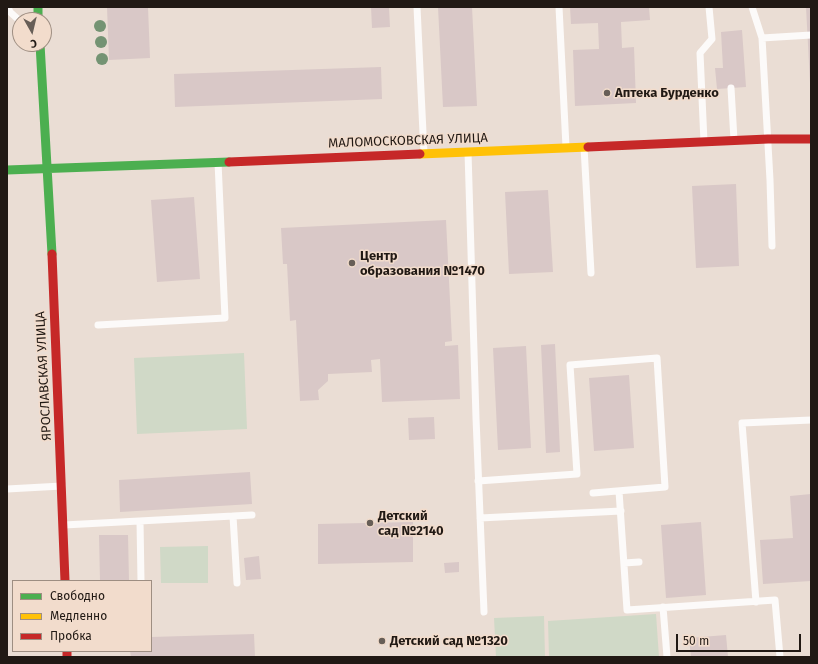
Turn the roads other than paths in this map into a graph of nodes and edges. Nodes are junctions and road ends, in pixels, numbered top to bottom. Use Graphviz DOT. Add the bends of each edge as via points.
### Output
graph roads {
  1 [pos="417,7"];
  2 [pos="559,7"];
  3 [pos="709,7"];
  4 [pos="752,7"];
  5 [pos="811,35"];
  6 [pos="762,38"];
  7 [pos="40,52"];
  8 [pos="731,88"];
  9 [pos="768,139"];
  10 [pos="811,139"];
  11 [pos="734,140"];
  12 [pos="704,142"];
  13 [pos="584,147"];
  14 [pos="566,148"];
  15 [pos="468,152"];
  16 [pos="424,154"];
  17 [pos="218,162"];
  18 [pos="47,169"];
  19 [pos="7,170"];
  20 [pos="772,246"];
  21 [pos="590,272"];
  22 [pos="98,325"];
  23 [pos="811,420"];
  24 [pos="478,481"];
  25 [pos="62,486"];
  26 [pos="7,489"];
  27 [pos="619,491"];
  28 [pos="593,493"];
  29 [pos="620,511"];
  30 [pos="252,515"];
  31 [pos="233,516"];
  32 [pos="480,518"];
  33 [pos="140,521"];
  34 [pos="63,525"];
  35 [pos="639,562"];
  36 [pos="624,563"];
  37 [pos="65,580"];
  38 [pos="141,580"];
  39 [pos="237,583"];
  40 [pos="756,602"];
  41 [pos="663,607"];
  42 [pos="484,612"];
  43 [pos="667,657"];
  44 [pos="780,657"];
  1 -- 16 [label="lane"];
  2 -- 14 [label="lane"];
  3 -- 12 [label="lane" via="712,39 700,53"];
  4 -- 6 [label="lane"];
  5 -- 6 [label="lane"];
  6 -- 9 [label="lane"];
  7 -- 18 [label="street, ЯРОСЛАВСКАЯ УЛИЦА"];
  8 -- 11 [label="lane"];
  9 -- 10 [label="street, МАЛОМОСКОВСКАЯ УЛИЦА"];
  9 -- 11 [label="street, МАЛОМОСКОВСКАЯ УЛИЦА"];
  9 -- 20 [label="lane"];
  11 -- 12 [label="street, МАЛОМОСКОВСКАЯ УЛИЦА"];
  12 -- 13 [label="street, МАЛОМОСКОВСКАЯ УЛИЦА"];
  13 -- 14 [label="street, МАЛОМОСКОВСКАЯ УЛИЦА"];
  13 -- 21 [label="lane"];
  14 -- 15 [label="street, МАЛОМОСКОВСКАЯ УЛИЦА"];
  15 -- 16 [label="street, МАЛОМОСКОВСКАЯ УЛИЦА"];
  15 -- 24 [label="lane"];
  16 -- 17 [label="street, МАЛОМОСКОВСКАЯ УЛИЦА"];
  17 -- 18 [label="street, МАЛОМОСКОВСКАЯ УЛИЦА"];
  17 -- 22 [label="lane" via="225,318"];
  18 -- 19 [label="street, МАЛОМОСКОВСКАЯ УЛИЦА"];
  18 -- 25 [label="street, ЯРОСЛАВСКАЯ УЛИЦА"];
  23 -- 40 [label="lane" via="742,423"];
  24 -- 27 [label="lane" via="577,474 570,365 657,358 665,487"];
  24 -- 32 [label="lane"];
  25 -- 26 [label="lane"];
  25 -- 34 [label="street, ЯРОСЛАВСКАЯ УЛИЦА"];
  27 -- 28 [label="lane"];
  27 -- 29 [label="lane"];
  29 -- 32 [label="lane"];
  29 -- 36 [label="lane"];
  30 -- 31 [label="lane"];
  31 -- 33 [label="lane"];
  31 -- 39 [label="lane"];
  32 -- 42 [label="lane"];
  33 -- 34 [label="lane"];
  33 -- 38 [label="lane"];
  34 -- 37 [label="street, ЯРОСЛАВСКАЯ УЛИЦА"];
  35 -- 36 [label="lane"];
  36 -- 41 [label="lane" via="627,610"];
  40 -- 41 [label="lane"];
  40 -- 44 [label="lane" via="775,600"];
  41 -- 43 [label="lane"];
}
